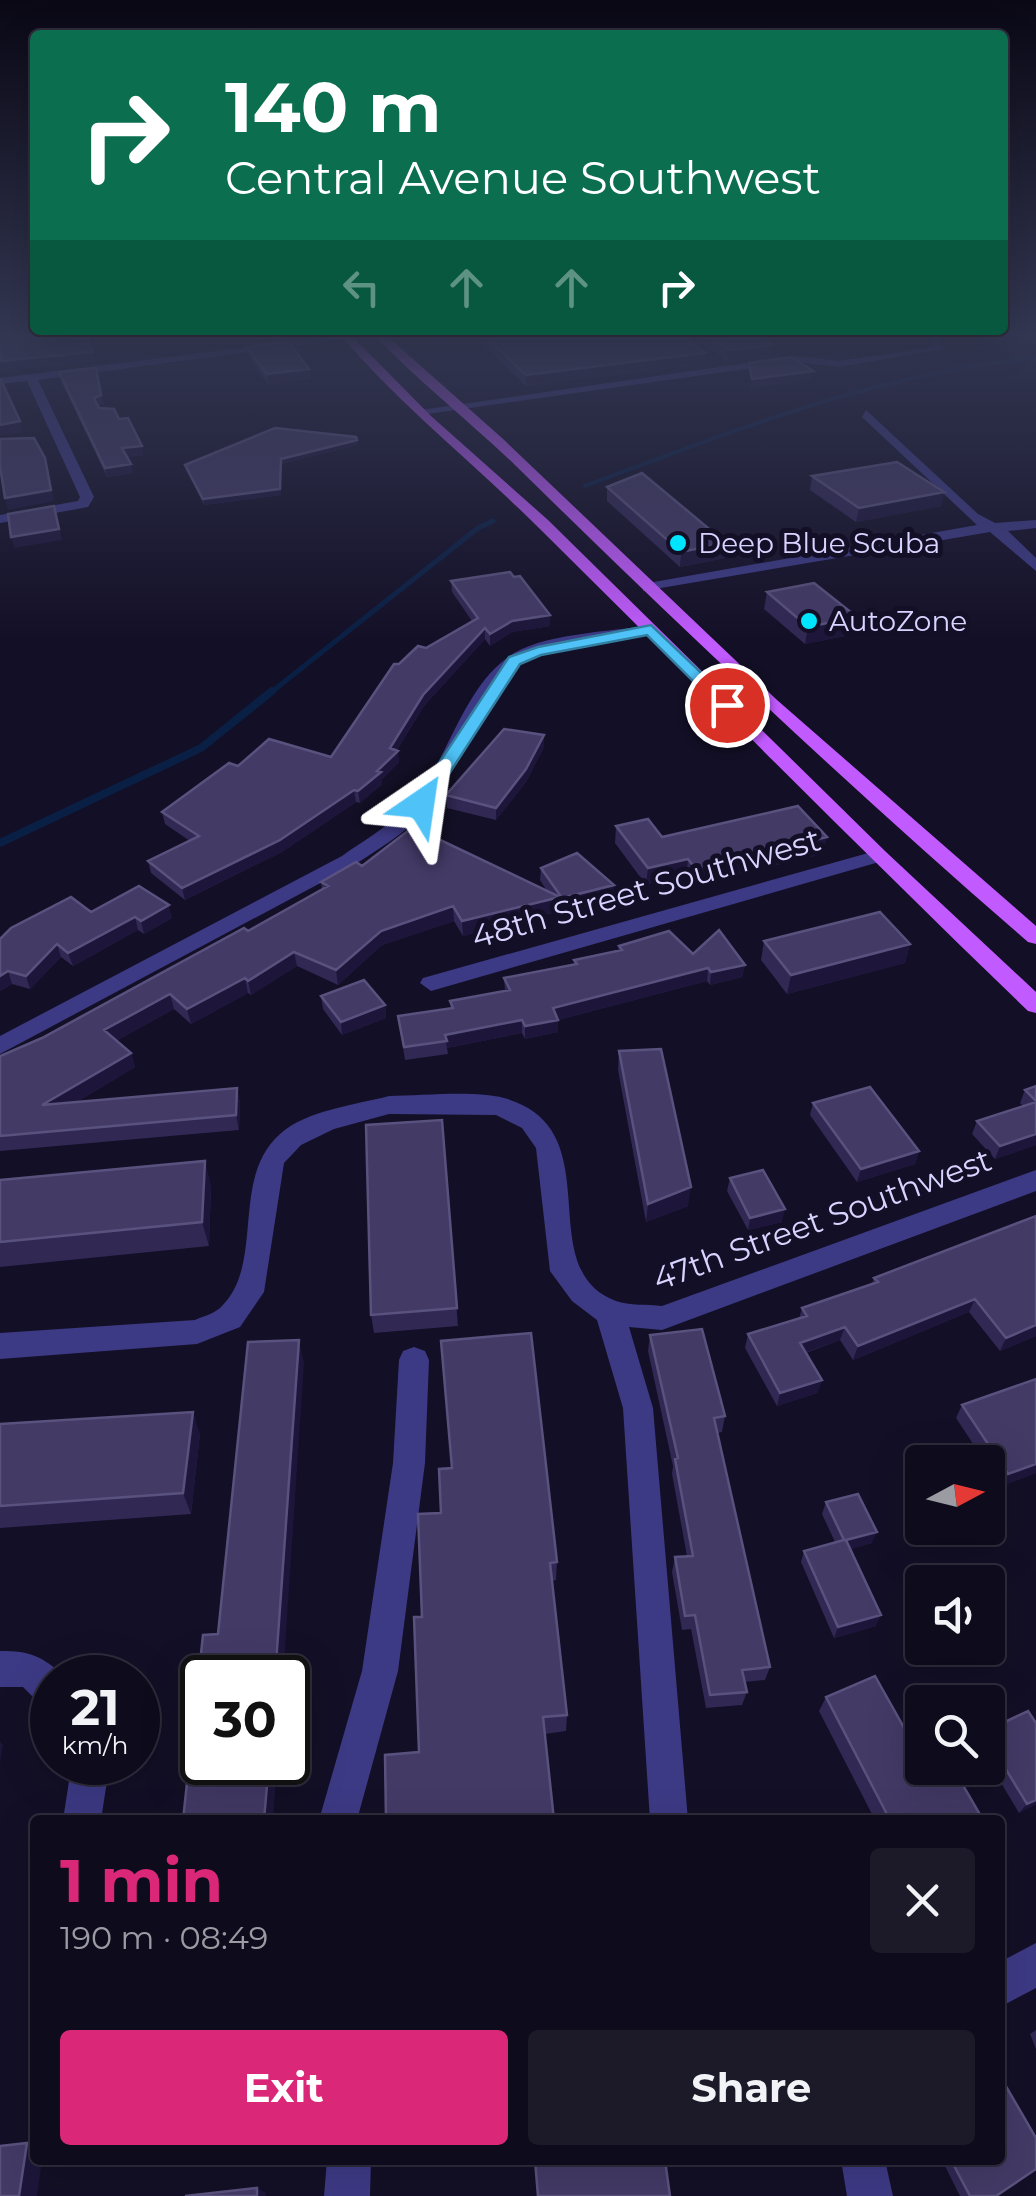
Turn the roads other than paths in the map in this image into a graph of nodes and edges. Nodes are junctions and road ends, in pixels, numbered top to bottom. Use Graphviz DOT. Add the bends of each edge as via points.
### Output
graph roads {
  1 [pos="59,438"];
  2 [pos="449,438"];
  3 [pos="493,438"];
  4 [pos="891,438"];
  5 [pos="0,518"];
  6 [pos="1036,524"];
  7 [pos="992,527"];
  8 [pos="1036,566"];
  9 [pos="648,588"];
  10 [pos="651,630"];
  11 [pos="879,856"];
  12 [pos="1036,938"];
  13 [pos="431,982"];
  14 [pos="1036,1004"];
  15 [pos="0,1046"];
  16 [pos="1036,1180"];
  17 [pos="610,1313"];
  18 [pos="0,1346"];
  19 [pos="414,1360"];
  20 [pos="30,1668"];
  21 [pos="0,1669"];
  22 [pos="87,1785"];
  23 [pos="83,1815"];
  24 [pos="339,1815"];
  25 [pos="669,1815"];
  26 [pos="1036,1964"];
  27 [pos="1005,1983"];
  28 [pos="349,2165"];
  29 [pos="864,2165"];
  30 [pos="347,2196"];
  31 [pos="870,2196"];
  1 -- 5 [label="street" via="86,496 82,504"];
  2 -- 10 [label="main road"];
  3 -- 9 [label="main road"];
  4 -- 7 [label="street" via="973,518"];
  6 -- 7 [label="street"];
  7 -- 8 [label="street"];
  7 -- 9 [label="street"];
  9 -- 12 [label="main road"];
  10 -- 11 [label="main road"];
  10 -- 15 [label="street" via="514,660 421,804 384,836"];
  11 -- 13 [label="street, 48th Street Southwest"];
  11 -- 14 [label="main road"];
  16 -- 17 [label="street, 47th Street Southwest" via="662,1318"];
  17 -- 18 [label="street" via="564,1271 549,1146 532,1121 499,1106 389,1105 326,1122 292,1138 271,1160 250,1292 230,1318 197,1332"];
  17 -- 25 [label="street" via="638,1408"];
  19 -- 24 [label="street" via="409,1463 380,1671"];
  20 -- 21 [label="street"];
  22 -- 23 [label="street"];
  26 -- 27 [label="street"];
  28 -- 30 [label="street"];
  29 -- 31 [label="street"];
}
